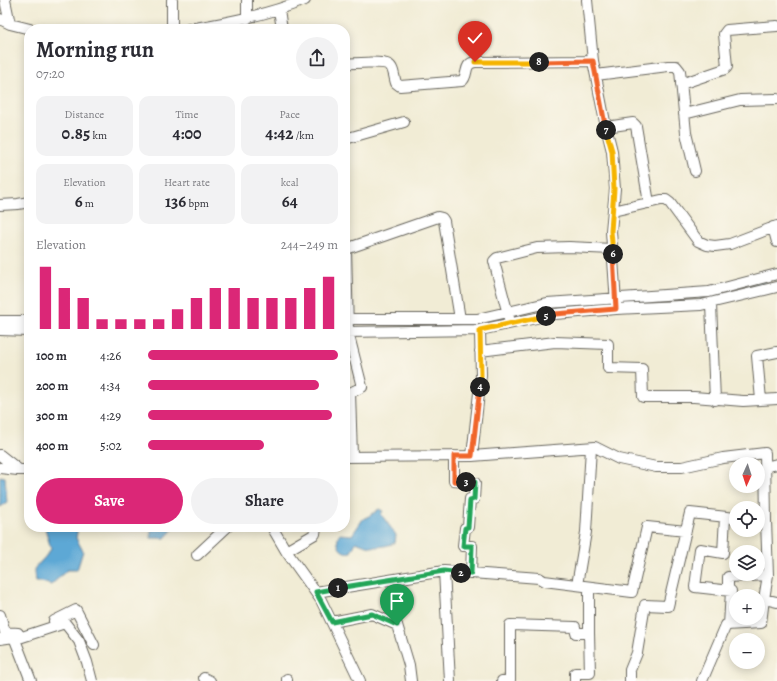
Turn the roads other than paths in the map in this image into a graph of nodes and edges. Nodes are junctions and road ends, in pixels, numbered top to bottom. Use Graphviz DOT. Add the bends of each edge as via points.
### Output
graph roads {
  1 [pos="4,0"];
  2 [pos="172,0"];
  3 [pos="247,0"];
  4 [pos="305,0"];
  5 [pos="587,0"];
  6 [pos="279,10"];
  7 [pos="0,19"];
  8 [pos="247,19"];
  9 [pos="10,24"];
  10 [pos="172,24"];
  11 [pos="218,24"];
  12 [pos="281,24"];
  13 [pos="777,26"];
  14 [pos="24,28"];
  15 [pos="593,61"];
  16 [pos="350,63"];
  17 [pos="596,74"];
  18 [pos="681,84"];
  19 [pos="777,99"];
  20 [pos="684,114"];
  21 [pos="404,122"];
  22 [pos="606,127"];
  23 [pos="350,138"];
  24 [pos="696,171"];
  25 [pos="24,203"];
  26 [pos="649,203"];
  27 [pos="0,205"];
  28 [pos="613,211"];
  29 [pos="775,226"];
  30 [pos="777,242"];
  31 [pos="350,247"];
  32 [pos="612,249"];
  33 [pos="777,274"];
  34 [pos="777,286"];
  35 [pos="700,293"];
  36 [pos="616,298"];
  37 [pos="711,304"];
  38 [pos="700,305"];
  39 [pos="616,309"];
  40 [pos="508,313"];
  41 [pos="350,319"];
  42 [pos="460,319"];
  43 [pos="0,320"];
  44 [pos="423,320"];
  45 [pos="24,321"];
  46 [pos="510,325"];
  47 [pos="0,330"];
  48 [pos="480,330"];
  49 [pos="24,331"];
  50 [pos="422,331"];
  51 [pos="350,332"];
  52 [pos="350,343"];
  53 [pos="480,351"];
  54 [pos="777,352"];
  55 [pos="350,394"];
  56 [pos="715,400"];
  57 [pos="761,400"];
  58 [pos="777,400"];
  59 [pos="591,448"];
  60 [pos="0,455"];
  61 [pos="454,456"];
  62 [pos="472,456"];
  63 [pos="350,457"];
  64 [pos="729,457"];
  65 [pos="730,457"];
  66 [pos="765,457"];
  67 [pos="777,464"];
  68 [pos="765,467"];
  69 [pos="0,468"];
  70 [pos="24,470"];
  71 [pos="724,517"];
  72 [pos="729,517"];
  73 [pos="777,517"];
  74 [pos="765,519"];
  75 [pos="686,531"];
  76 [pos="221,532"];
  77 [pos="275,532"];
  78 [pos="315,532"];
  79 [pos="765,533"];
  80 [pos="286,551"];
  81 [pos="197,555"];
  82 [pos="444,571"];
  83 [pos="471,573"];
  84 [pos="768,575"];
  85 [pos="577,585"];
  86 [pos="589,586"];
  87 [pos="728,590"];
  88 [pos="316,592"];
  89 [pos="765,593"];
  90 [pos="765,599"];
  91 [pos="777,602"];
  92 [pos="0,615"];
  93 [pos="332,622"];
  94 [pos="729,625"];
  95 [pos="589,633"];
  96 [pos="14,637"];
  97 [pos="0,639"];
  98 [pos="94,645"];
  99 [pos="31,681"];
  100 [pos="92,681"];
  101 [pos="360,681"];
  102 [pos="411,681"];
  103 [pos="450,681"];
  104 [pos="502,681"];
  105 [pos="575,681"];
  106 [pos="630,681"];
  107 [pos="702,681"];
  1 -- 9 [label="street"];
  2 -- 10 [label="street"];
  3 -- 8 [label="street"];
  4 -- 6 [label="street"];
  5 -- 15 [label="street"];
  6 -- 8 [label="street"];
  6 -- 12 [label="street"];
  7 -- 9 [label="street"];
  8 -- 11 [label="street"];
  9 -- 14 [label="street"];
  13 -- 18 [label="street" via="727,30 724,34 725,69"];
  15 -- 16 [label="street" via="475,62 467,66 465,79 462,81 400,86 396,83 389,65"];
  15 -- 17 [label="street"];
  17 -- 18 [label="street" via="676,66 680,71"];
  17 -- 22 [label="street"];
  18 -- 20 [label="street"];
  19 -- 20 [label="street" via="740,100"];
  20 -- 24 [label="street"];
  21 -- 23 [label="street"];
  22 -- 26 [label="street" via="626,123 633,123 636,126"];
  22 -- 28 [label="street" via="612,151"];
  25 -- 27 [label="street"];
  26 -- 28 [label="street"];
  26 -- 29 [label="street" via="666,200 698,241 715,246 730,244"];
  28 -- 32 [label="street"];
  29 -- 30 [label="street"];
  31 -- 42 [label="street" via="438,217 442,218"];
  32 -- 36 [label="street"];
  32 -- 40 [label="street" via="537,248 497,258 494,261"];
  33 -- 35 [label="street"];
  34 -- 37 [label="street"];
  35 -- 36 [label="street"];
  35 -- 38 [label="street"];
  36 -- 39 [label="street"];
  36 -- 40 [label="street" via="547,303"];
  37 -- 38 [label="street"];
  37 -- 56 [label="street"];
  38 -- 39 [label="street"];
  39 -- 46 [label="street" via="555,314"];
  40 -- 42 [label="street" via="477,319"];
  40 -- 46 [label="street"];
  41 -- 44 [label="street"];
  42 -- 44 [label="street"];
  43 -- 45 [label="street"];
  44 -- 50 [label="street"];
  46 -- 48 [label="street"];
  47 -- 49 [label="street"];
  48 -- 50 [label="street"];
  48 -- 53 [label="street"];
  50 -- 51 [label="street"];
  52 -- 55 [label="street" via="362,387"];
  53 -- 56 [label="street" via="555,342 608,344 608,368 642,369 643,398 694,397"];
  53 -- 62 [label="street" via="481,375"];
  54 -- 57 [label="street" via="757,356"];
  56 -- 57 [label="street"];
  57 -- 58 [label="street"];
  59 -- 62 [label="street"];
  59 -- 64 [label="street" via="619,459 656,467 682,467"];
  59 -- 85 [label="street" via="586,532"];
  60 -- 70 [label="street"];
  61 -- 62 [label="street"];
  61 -- 63 [label="street"];
  61 -- 83 [label="street" via="454,481 475,482 474,499 470,500 468,527 465,528 463,546 472,546"];
  65 -- 66 [label="street" via="765,452"];
  67 -- 68 [label="street"];
  69 -- 70 [label="street"];
  71 -- 72 [label="street"];
  71 -- 75 [label="street" via="690,513"];
  71 -- 87 [label="street" via="723,552 700,549 695,587"];
  73 -- 74 [label="street"];
  75 -- 86 [label="street" via="647,527 632,592"];
  75 -- 106 [label="street" via="668,606 644,605"];
  76 -- 81 [label="street"];
  77 -- 80 [label="street"];
  78 -- 80 [label="street"];
  79 -- 84 [label="street"];
  80 -- 88 [label="street"];
  82 -- 83 [label="street"];
  82 -- 88 [label="street"];
  82 -- 103 [label="street"];
  83 -- 85 [label="street" via="539,578 544,581"];
  84 -- 87 [label="street" via="728,577"];
  84 -- 89 [label="street"];
  85 -- 86 [label="street"];
  86 -- 95 [label="street"];
  88 -- 93 [label="street"];
  90 -- 91 [label="street"];
  92 -- 98 [label="street" via="6,632 20,633 58,620 76,610"];
  93 -- 101 [label="street"];
  93 -- 102 [label="street" via="372,614 397,625"];
  94 -- 107 [label="street" via="726,625"];
  95 -- 104 [label="street" via="576,633 575,627 510,625 510,680"];
  95 -- 105 [label="street" via="590,673 575,673"];
  96 -- 97 [label="street"];
  96 -- 99 [label="street"];
  96 -- 100 [label="street" via="19,638 66,623 79,641"];
}
